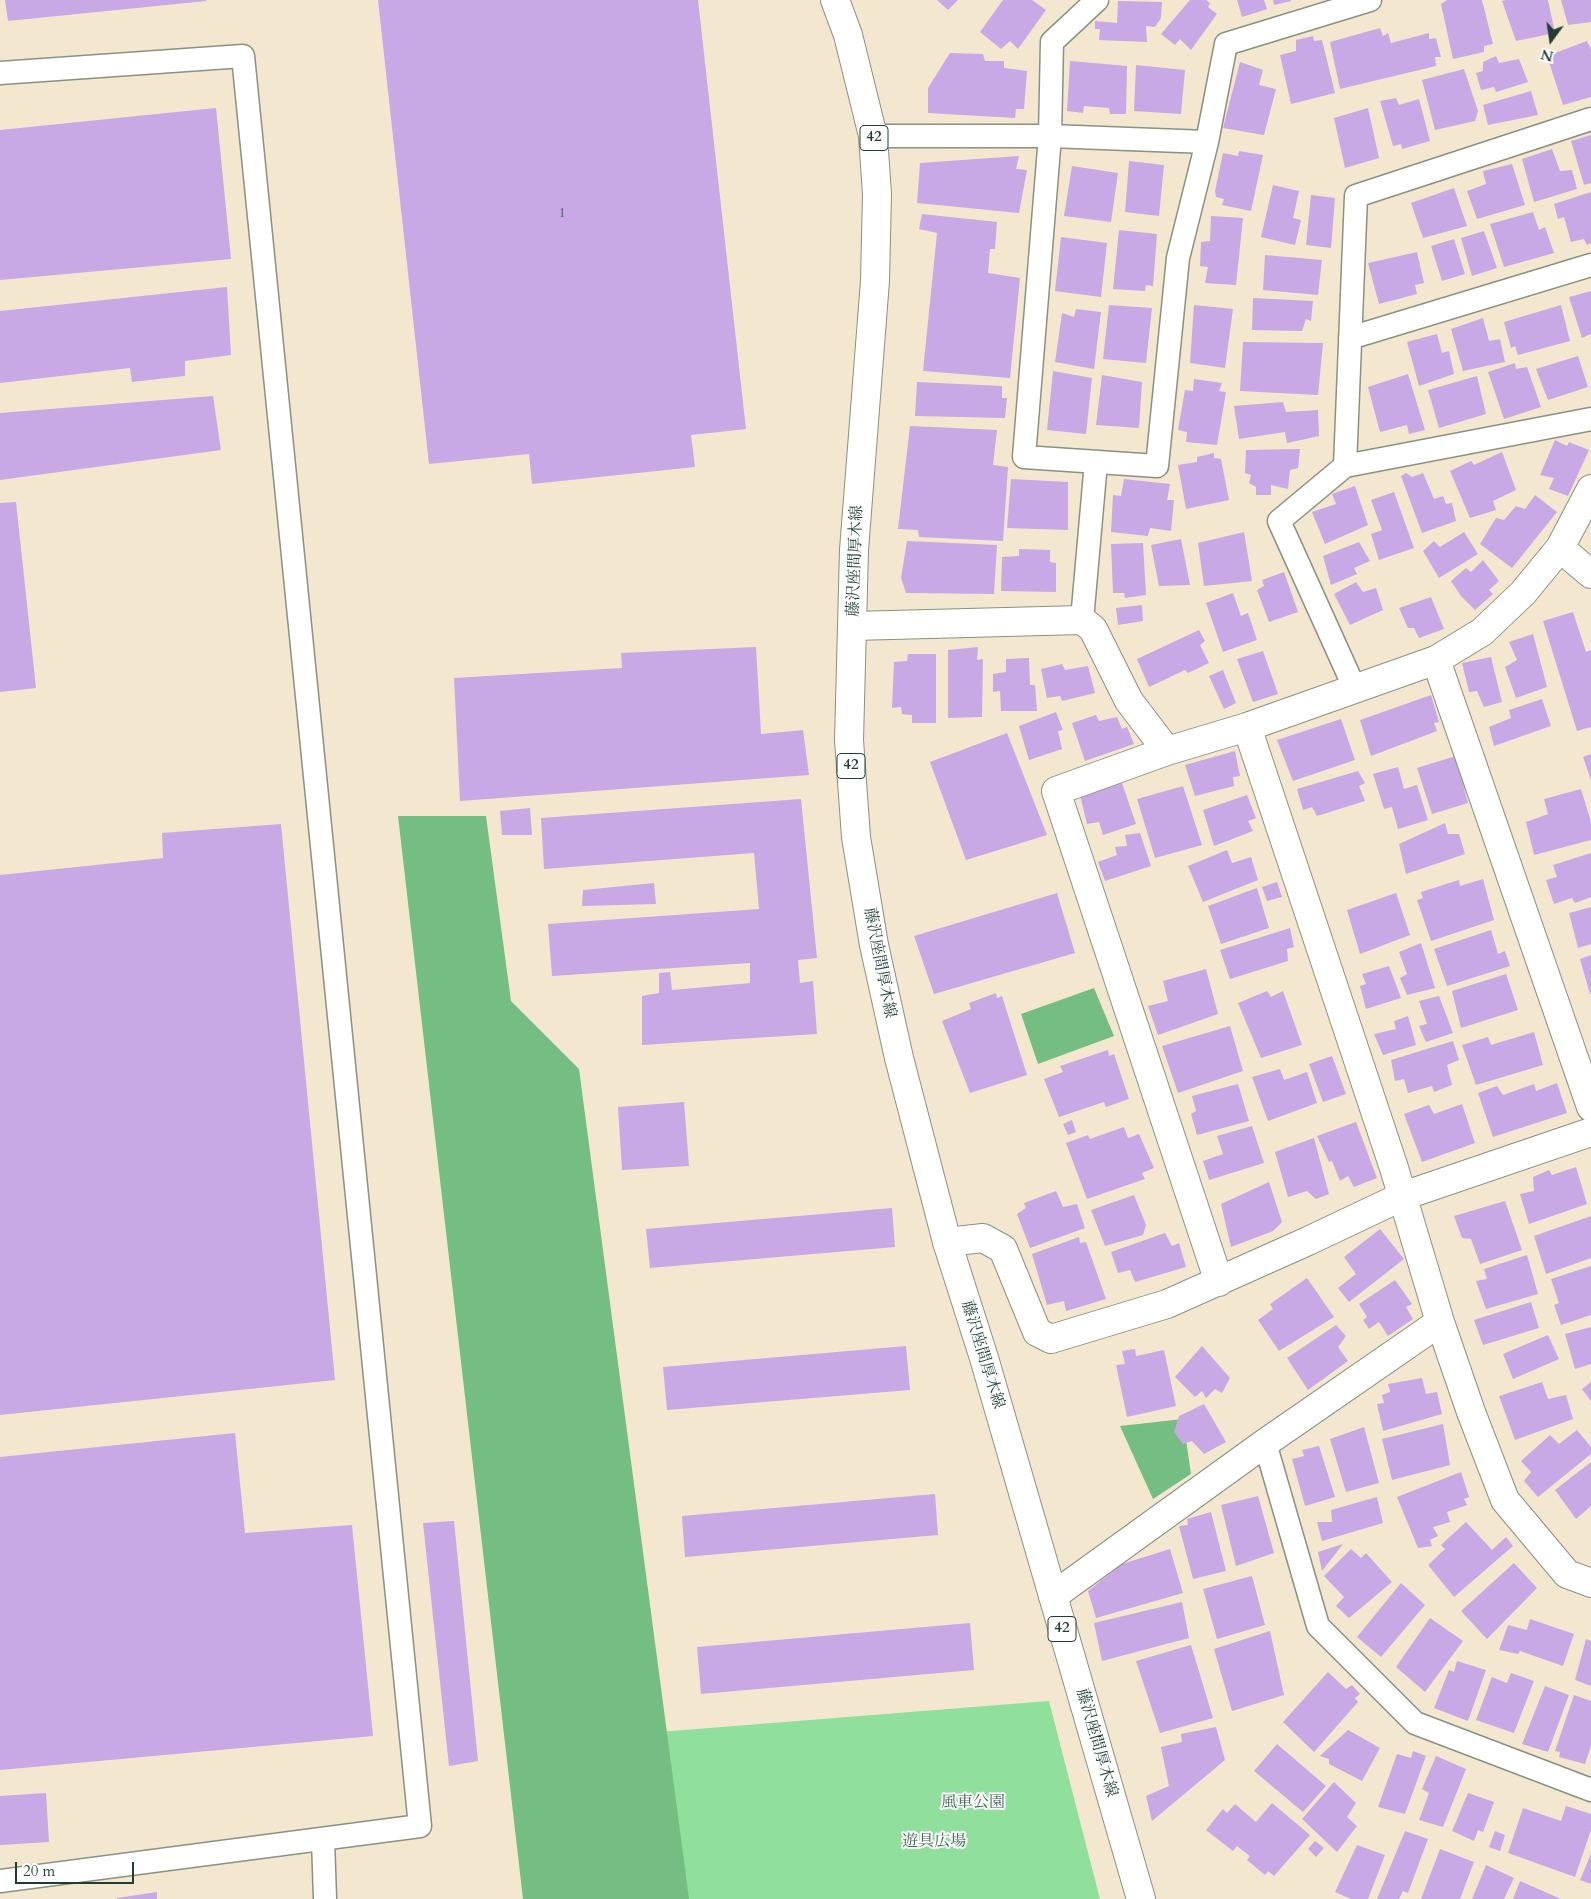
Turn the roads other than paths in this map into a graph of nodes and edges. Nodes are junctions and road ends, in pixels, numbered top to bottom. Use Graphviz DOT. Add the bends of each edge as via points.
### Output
graph roads {
  1 [pos="835,0"];
  2 [pos="1097,0"];
  3 [pos="1370,0"];
  4 [pos="0,73"];
  5 [pos="1591,119"];
  6 [pos="874,136"];
  7 [pos="1050,136"];
  8 [pos="1207,142"];
  9 [pos="1591,265"];
  10 [pos="1350,338"];
  11 [pos="1591,419"];
  12 [pos="1096,462"];
  13 [pos="1344,466"];
  14 [pos="1591,489"];
  15 [pos="1560,548"];
  16 [pos="1591,574"];
  17 [pos="1082,620"];
  18 [pos="853,626"];
  19 [pos="1436,660"];
  20 [pos="1355,689"];
  21 [pos="1247,727"];
  22 [pos="1167,751"];
  23 [pos="1591,1107"];
  24 [pos="1591,1132"];
  25 [pos="1402,1196"];
  26 [pos="947,1242"];
  27 [pos="1219,1282"];
  28 [pos="1440,1322"];
  29 [pos="1265,1442"];
  30 [pos="1591,1583"];
  31 [pos="1053,1596"];
  32 [pos="1591,1790"];
  33 [pos="323,1839"];
  34 [pos="0,1881"];
  35 [pos="325,1899"];
  36 [pos="1141,1899"];
  1 -- 6 [label="street, 藤沢座間厚木線 / 42" via="848,35"];
  2 -- 7 [label="lane" via="1052,42"];
  3 -- 8 [label="lane" via="1226,44"];
  4 -- 33 [label="lane" via="243,56 420,1826"];
  5 -- 10 [label="lane" via="1356,196"];
  6 -- 7 [label="lane"];
  6 -- 18 [label="street, 藤沢座間厚木線 / 42" via="876,281 854,550"];
  7 -- 8 [label="lane"];
  7 -- 12 [label="lane" via="1024,457"];
  8 -- 12 [label="lane" via="1178,258 1157,466"];
  9 -- 10 [label="lane"];
  10 -- 13 [label="lane"];
  11 -- 13 [label="lane"];
  12 -- 17 [label="lane"];
  13 -- 20 [label="lane" via="1279,521"];
  14 -- 15 [label="street"];
  15 -- 16 [label="street"];
  15 -- 19 [label="street" via="1523,593 1482,632"];
  17 -- 18 [label="street"];
  17 -- 22 [label="street" via="1093,629 1129,701"];
  18 -- 26 [label="street, 藤沢座間厚木線 / 42" via="849,740 856,837 898,1058"];
  19 -- 20 [label="street"];
  19 -- 23 [label="street"];
  20 -- 21 [label="street"];
  21 -- 22 [label="street"];
  21 -- 25 [label="street"];
  22 -- 27 [label="street" via="1056,791"];
  24 -- 25 [label="street"];
  25 -- 27 [label="street"];
  25 -- 28 [label="street"];
  26 -- 27 [label="street" via="983,1238 1003,1250 1037,1332 1051,1339 1167,1304"];
  26 -- 31 [label="street, 藤沢座間厚木線 / 42"];
  28 -- 29 [label="street"];
  28 -- 30 [label="street" via="1505,1500 1567,1574"];
  29 -- 31 [label="street"];
  29 -- 32 [label="lane" via="1318,1626 1415,1723"];
  31 -- 36 [label="street, 藤沢座間厚木線 / 42"];
  33 -- 34 [label="lane"];
  33 -- 35 [label="lane"];
}
